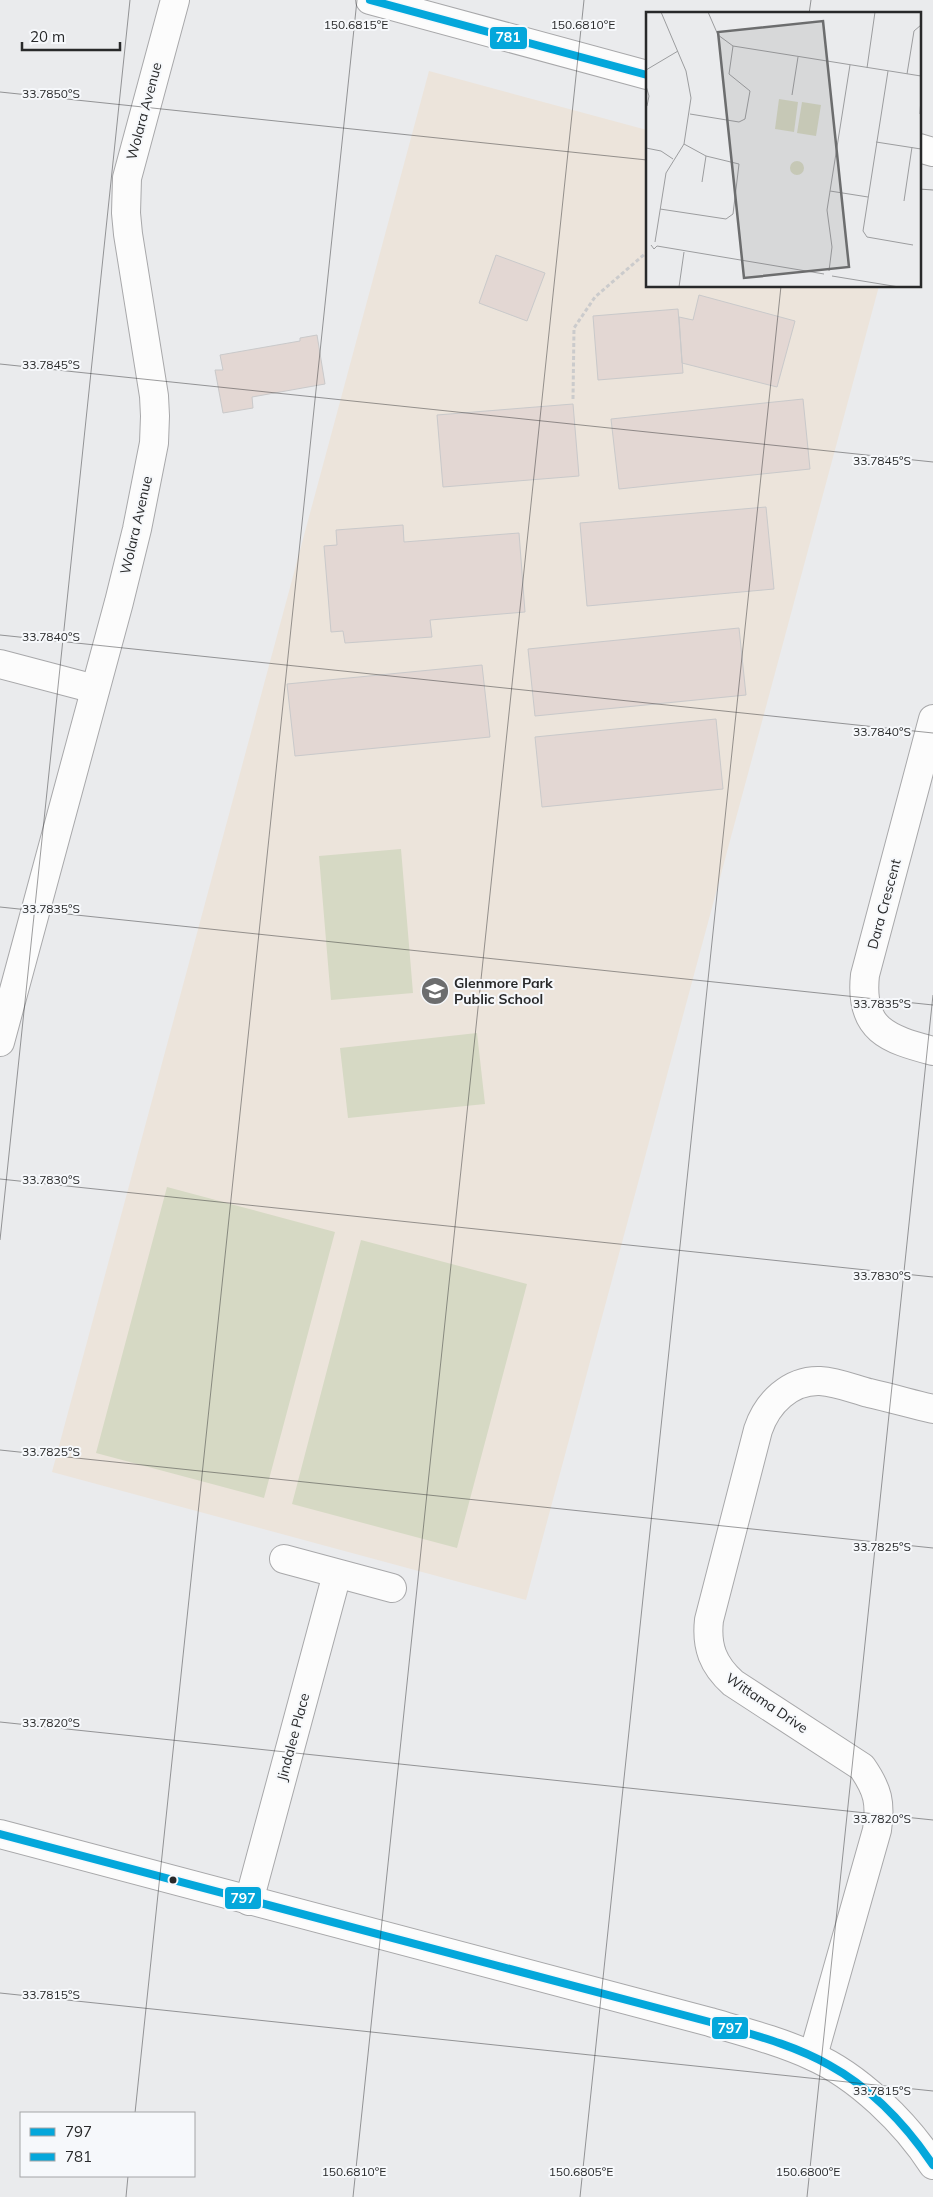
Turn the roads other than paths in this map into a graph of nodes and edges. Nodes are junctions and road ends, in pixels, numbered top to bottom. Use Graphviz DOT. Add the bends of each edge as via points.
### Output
graph roads {
  1 [pos="174,0"];
  2 [pos="370,0"];
  3 [pos="646,75"];
  4 [pos="920,148"];
  5 [pos="933,152"];
  6 [pos="0,664"];
  7 [pos="95,689"];
  8 [pos="933,719"];
  9 [pos="0,1042"];
  10 [pos="933,1051"];
  11 [pos="933,1410"];
  12 [pos="284,1559"];
  13 [pos="337,1574"];
  14 [pos="392,1588"];
  15 [pos="0,1834"];
  16 [pos="249,1901"];
  17 [pos="813,2056"];
  18 [pos="933,2165"];
  1 -- 7 [label="street, Wolara Avenue" via="132,155 126,195 128,234 154,396 154,443 137,529"];
  2 -- 3 [label="street"];
  4 -- 5 [label="street"];
  6 -- 7 [label="street"];
  7 -- 9 [label="street, Wolara Avenue"];
  8 -- 10 [label="street, Dara Crescent" via="864,987 869,1012 886,1036"];
  11 -- 17 [label="street, Wittama Drive" via="820,1381 798,1385 774,1401 758,1430 708,1620 709,1648 722,1673 862,1767 877,1793 880,1810 877,1830"];
  12 -- 13 [label="street"];
  13 -- 14 [label="street"];
  13 -- 16 [label="street, Jindalee Place"];
  15 -- 16 [label="street"];
  16 -- 17 [label="street" via="710,2022"];
  17 -- 18 [label="street" via="844,2074 884,2107"];
}
